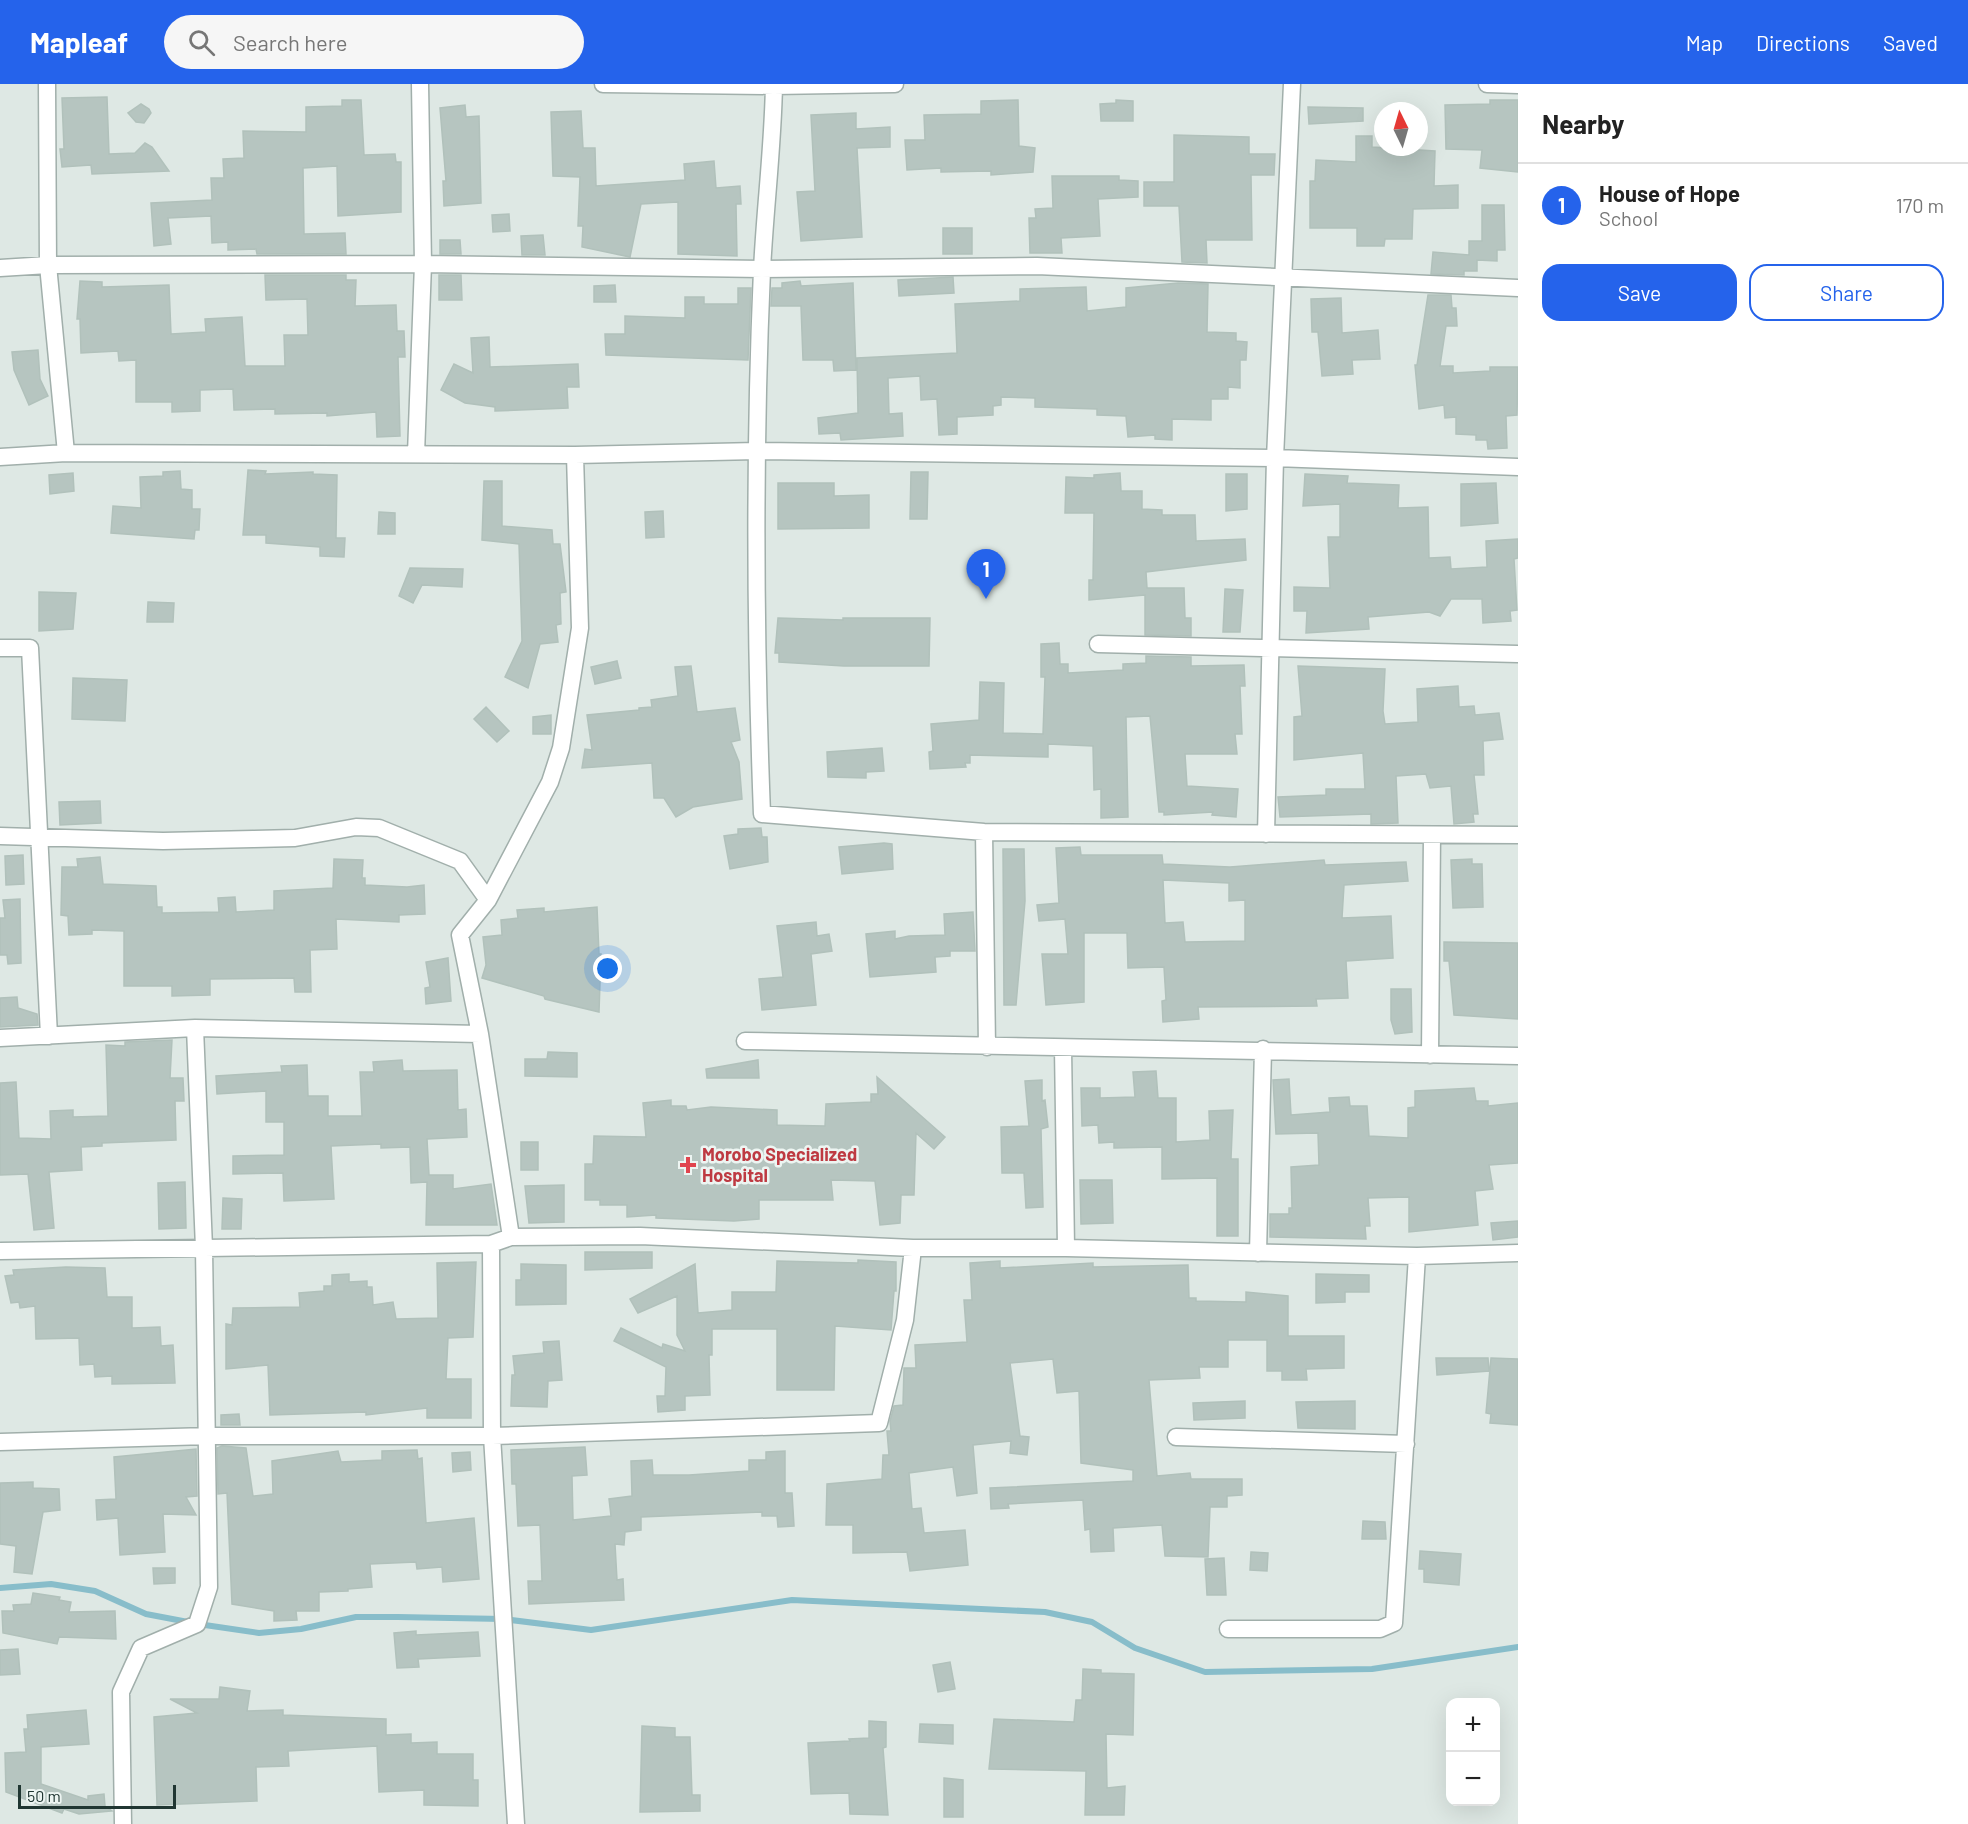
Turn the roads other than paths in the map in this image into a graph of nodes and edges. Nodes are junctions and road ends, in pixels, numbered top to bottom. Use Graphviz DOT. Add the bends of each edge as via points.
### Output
graph roads {
  1 [pos="47,84"];
  2 [pos="420,84"];
  3 [pos="603,84"];
  4 [pos="895,84"];
  5 [pos="1292,84"];
  6 [pos="1487,84"];
  7 [pos="774,85"];
  8 [pos="1518,85"];
  9 [pos="423,264"];
  10 [pos="48,265"];
  11 [pos="0,268"];
  12 [pos="762,269"];
  13 [pos="1284,276"];
  14 [pos="1518,288"];
  15 [pos="757,451"];
  16 [pos="66,453"];
  17 [pos="416,454"];
  18 [pos="575,455"];
  19 [pos="0,457"];
  20 [pos="1275,458"];
  21 [pos="1518,467"];
  22 [pos="1098,644"];
  23 [pos="0,648"];
  24 [pos="1271,648"];
  25 [pos="1518,654"];
  26 [pos="984,832"];
  27 [pos="1266,834"];
  28 [pos="1432,835"];
  29 [pos="1518,835"];
  30 [pos="0,836"];
  31 [pos="39,836"];
  32 [pos="488,900"];
  33 [pos="195,1028"];
  34 [pos="480,1034"];
  35 [pos="49,1036"];
  36 [pos="0,1038"];
  37 [pos="745,1041"];
  38 [pos="987,1047"];
  39 [pos="1063,1048"];
  40 [pos="1263,1049"];
  41 [pos="1430,1055"];
  42 [pos="1518,1056"];
  43 [pos="511,1237"];
  44 [pos="491,1244"];
  45 [pos="204,1248"];
  46 [pos="913,1248"];
  47 [pos="1066,1248"];
  48 [pos="0,1251"];
  49 [pos="1258,1253"];
  50 [pos="1518,1253"];
  51 [pos="1416,1256"];
  52 [pos="208,1436"];
  53 [pos="492,1436"];
  54 [pos="1176,1437"];
  55 [pos="0,1442"];
  56 [pos="1406,1444"];
  57 [pos="1228,1629"];
  58 [pos="123,1824"];
  59 [pos="516,1824"];
  1 -- 10 [label="street"];
  2 -- 9 [label="street"];
  3 -- 7 [label="street"];
  4 -- 7 [label="street"];
  5 -- 13 [label="street"];
  6 -- 8 [label="street"];
  7 -- 12 [label="street"];
  9 -- 10 [label="street"];
  9 -- 12 [label="street"];
  9 -- 17 [label="street"];
  10 -- 11 [label="street"];
  10 -- 16 [label="street"];
  12 -- 13 [label="street" via="1037,266"];
  12 -- 15 [label="street"];
  13 -- 14 [label="street"];
  13 -- 20 [label="street"];
  15 -- 18 [label="street"];
  15 -- 20 [label="street"];
  15 -- 26 [label="street" via="756,660 762,814"];
  16 -- 17 [label="street"];
  16 -- 19 [label="street"];
  17 -- 18 [label="street"];
  18 -- 32 [label="street" via="580,628 561,748 550,782"];
  20 -- 21 [label="street"];
  20 -- 24 [label="street"];
  22 -- 24 [label="street"];
  23 -- 31 [label="street" via="30,648"];
  24 -- 25 [label="street"];
  24 -- 27 [label="street"];
  26 -- 27 [label="street"];
  26 -- 38 [label="street"];
  27 -- 28 [label="street"];
  28 -- 29 [label="street"];
  28 -- 41 [label="street"];
  30 -- 31 [label="street"];
  31 -- 32 [label="street" via="242,840 378,828 460,861"];
  31 -- 35 [label="street"];
  32 -- 34 [label="street" via="460,935"];
  33 -- 34 [label="street"];
  33 -- 35 [label="street"];
  33 -- 45 [label="street"];
  34 -- 43 [label="street"];
  35 -- 36 [label="street"];
  37 -- 38 [label="street"];
  38 -- 39 [label="street"];
  39 -- 40 [label="street"];
  39 -- 47 [label="street"];
  40 -- 41 [label="street"];
  40 -- 49 [label="street"];
  41 -- 42 [label="street"];
  43 -- 44 [label="street"];
  43 -- 46 [label="street" via="640,1236"];
  44 -- 45 [label="street"];
  44 -- 53 [label="street"];
  45 -- 48 [label="street"];
  45 -- 52 [label="street"];
  46 -- 47 [label="street"];
  46 -- 53 [label="street" via="905,1320 879,1423"];
  47 -- 49 [label="street"];
  49 -- 51 [label="street"];
  50 -- 51 [label="street"];
  51 -- 56 [label="street"];
  52 -- 53 [label="street"];
  52 -- 55 [label="street"];
  52 -- 58 [label="street" via="209,1587 197,1624 141,1648 121,1692"];
  53 -- 59 [label="street"];
  54 -- 56 [label="street"];
  56 -- 57 [label="street" via="1394,1623 1380,1629"];
}
